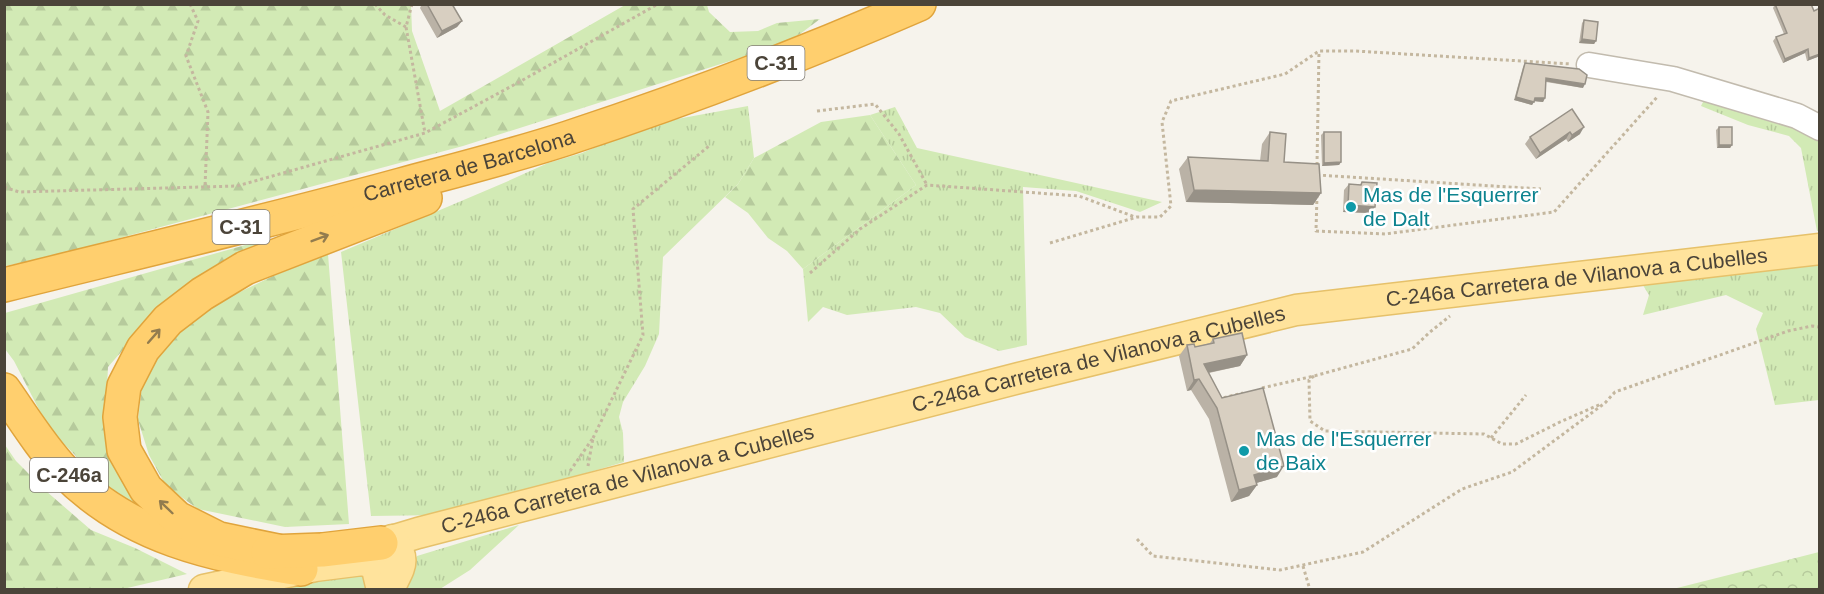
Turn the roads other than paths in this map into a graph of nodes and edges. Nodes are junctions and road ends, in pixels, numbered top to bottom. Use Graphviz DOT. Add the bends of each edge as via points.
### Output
graph roads {
  1 [pos="919,4"];
  2 [pos="1589,65"];
  3 [pos="1820,128"];
  4 [pos="567,138"];
  5 [pos="1820,249"];
  6 [pos="4,285"];
  7 [pos="4,390"];
  8 [pos="432,530"];
  9 [pos="386,541"];
  10 [pos="298,562"];
  11 [pos="388,584"];
  12 [pos="204,590"];
  1 -- 4 [label="highway, Carretera de Barcelona / C-31" via="796,56"];
  2 -- 3 [label="lane" via="1673,79 1797,116"];
  4 -- 6 [label="highway, Carretera de Barcelona / C-31" via="298,213"];
  10 -- 4 [label="highway, one-way" via="219,539 177,518 146,489 124,450 120,417 124,386 143,349 168,320 244,268 486,176"];
  5 -- 8 [label="main road, C-246a Carretera de Vilanova a Cubelles / C-246a" via="1296,310"];
  7 -- 10 [label="highway, C-246a" via="64,471 95,499 131,522 158,535 227,556"];
  8 -- 9 [label="main road, C-246a Carretera de Vilanova a Cubelles / C-246a"];
  8 -- 11 [label="main road"];
  9 -- 10 [label="highway, C-246a" via="322,550"];
  9 -- 11 [label="main road" via="400,551 401,559"];
  10 -- 11 [label="main road" via="363,560 372,563"];
  10 -- 12 [label="main road"];
}
